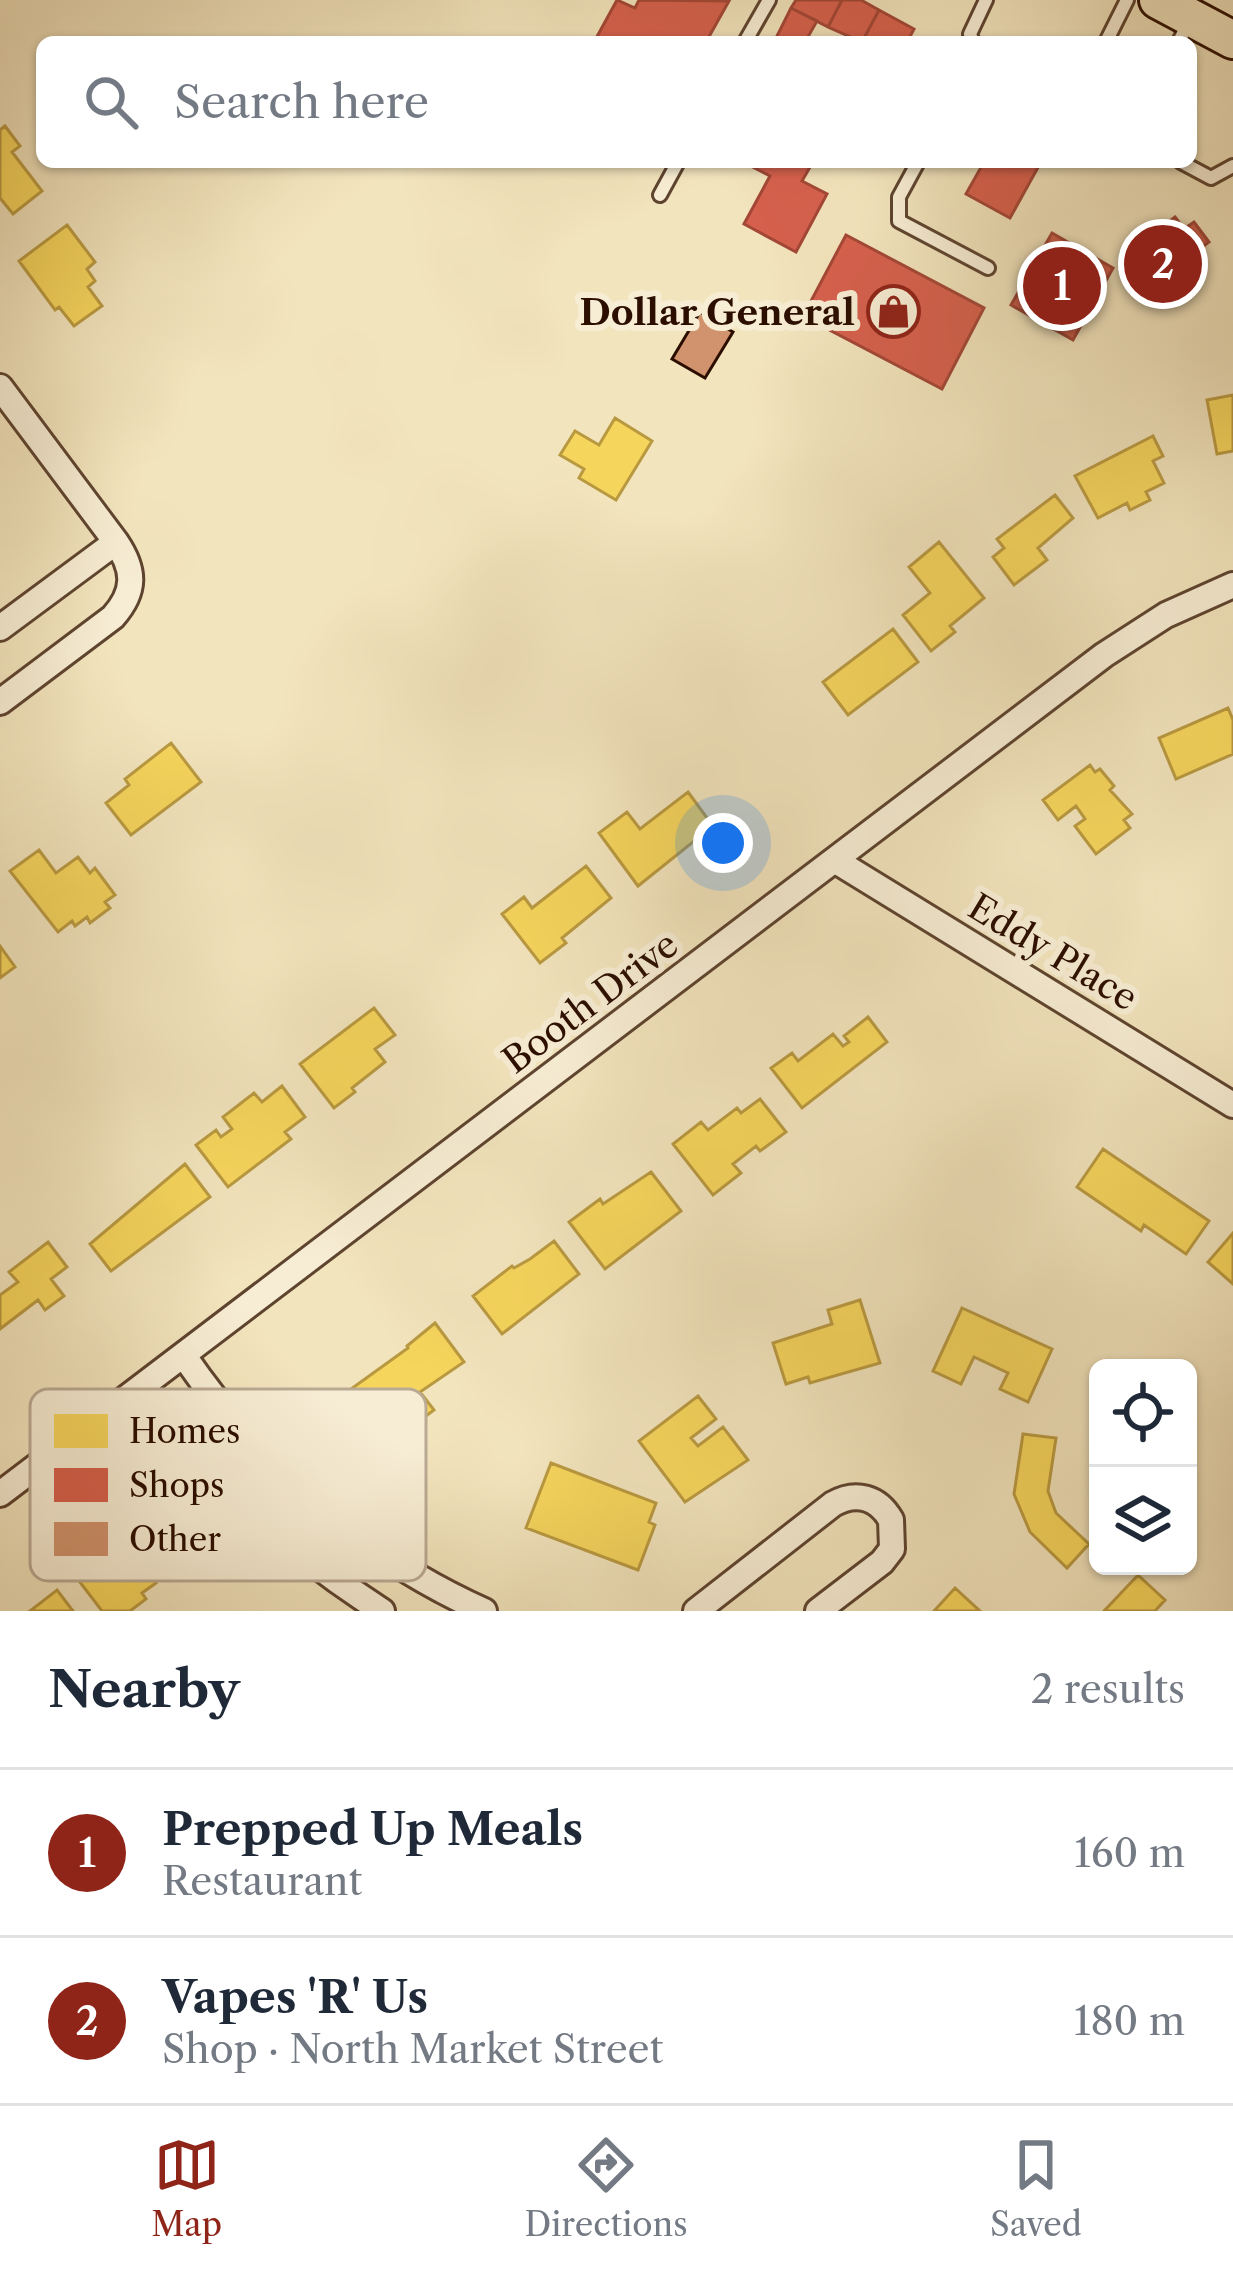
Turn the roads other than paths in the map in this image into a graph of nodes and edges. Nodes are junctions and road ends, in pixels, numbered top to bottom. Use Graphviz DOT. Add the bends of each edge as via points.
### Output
graph roads {
  1 [pos="769,0"];
  2 [pos="986,0"];
  3 [pos="1126,0"];
  4 [pos="1158,0"];
  5 [pos="1185,30"];
  6 [pos="749,36"];
  7 [pos="971,36"];
  8 [pos="1109,36"];
  9 [pos="1233,40"];
  10 [pos="1233,166"];
  11 [pos="676,168"];
  12 [pos="915,168"];
  13 [pos="1192,168"];
  14 [pos="660,195"];
  15 [pos="988,268"];
  16 [pos="0,387"];
  17 [pos="116,542"];
  18 [pos="1233,585"];
  19 [pos="0,628"];
  20 [pos="0,702"];
  21 [pos="836,861"];
  22 [pos="1233,1105"];
  23 [pos="184,1356"];
  24 [pos="145,1386"];
  25 [pos="141,1389"];
  26 [pos="147,1389"];
  27 [pos="209,1389"];
  28 [pos="30,1472"];
  29 [pos="0,1494"];
  30 [pos="426,1580"];
  31 [pos="338,1581"];
  32 [pos="382,1611"];
  33 [pos="484,1611"];
  34 [pos="696,1611"];
  35 [pos="818,1611"];
  1 -- 6 [label="lane"];
  2 -- 7 [label="lane"];
  3 -- 8 [label="lane"];
  4 -- 5 [label="main road"];
  5 -- 9 [label="main road"];
  10 -- 13 [label="lane" via="1211,178"];
  11 -- 14 [label="lane"];
  12 -- 15 [label="lane" via="898,197 899,221"];
  16 -- 17 [label="street"];
  17 -- 19 [label="street"];
  17 -- 20 [label="street" via="129,562 126,602"];
  18 -- 21 [label="street, Booth Drive" via="1104,655"];
  21 -- 22 [label="street, Eddy Place"];
  21 -- 23 [label="street, Booth Drive"];
  23 -- 24 [label="street, Booth Drive"];
  23 -- 27 [label="street"];
  24 -- 25 [label="street, Booth Drive"];
  24 -- 26 [label="street"];
  28 -- 29 [label="street, Booth Drive"];
  30 -- 33 [label="street"];
  31 -- 32 [label="street"];
  34 -- 35 [label="street" via="833,1504 872,1500 891,1520 892,1549"];
}
